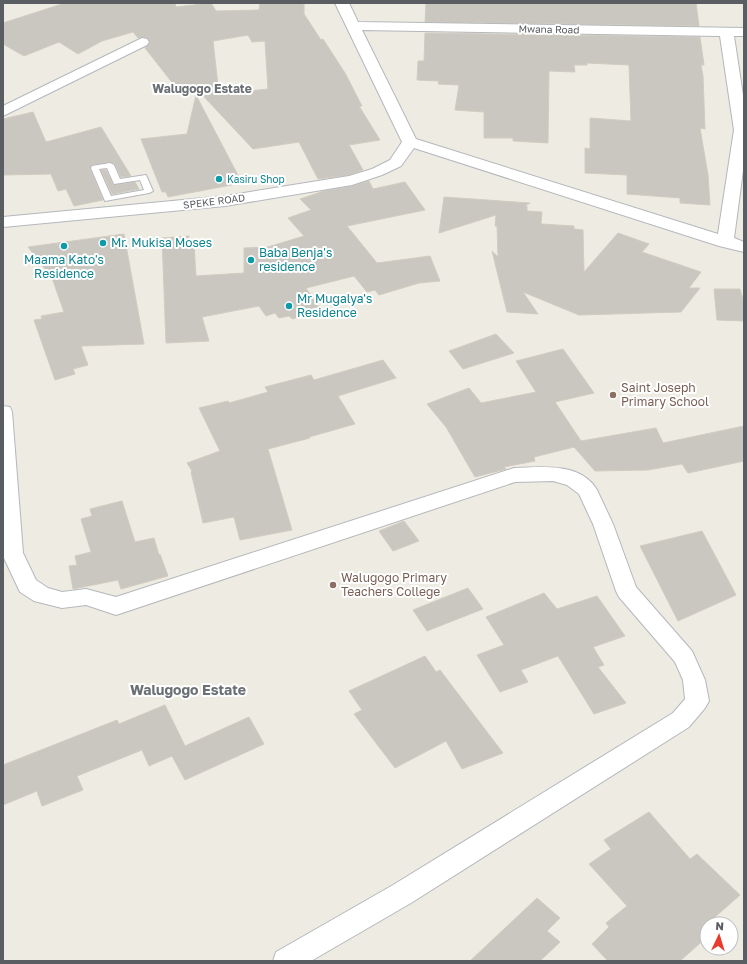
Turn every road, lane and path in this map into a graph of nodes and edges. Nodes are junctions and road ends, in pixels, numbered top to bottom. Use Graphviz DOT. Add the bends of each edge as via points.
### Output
graph roads {
  1 [pos="342,3"];
  2 [pos="354,26"];
  3 [pos="726,31"];
  4 [pos="744,32"];
  5 [pos="142,42"];
  6 [pos="3,112"];
  7 [pos="410,142"];
  8 [pos="108,199"];
  9 [pos="3,222"];
  10 [pos="725,242"];
  11 [pos="744,247"];
  12 [pos="3,412"];
  13 [pos="286,961"];
  1 -- 2 [label="street"];
  2 -- 3 [label="street, Mwana Road"];
  2 -- 7 [label="street"];
  3 -- 4 [label="street, Mwana Road"];
  3 -- 10 [label="street" via="741,130"];
  5 -- 6 [label="street"];
  7 -- 9 [label="street, SPEKE ROAD" via="396,163 352,180 224,201"];
  7 -- 10 [label="street"];
  8 -- 8 [label="lane" via="129,195 149,191 142,177 117,182 110,165 95,168"];
  10 -- 11 [label="street"];
  12 -- 13 [label="street" via="12,553 28,586 42,595 62,600 86,597 116,606 514,475 552,474 573,479 587,490 603,524 628,591 684,657 694,680 698,701 681,720 402,894"];
}
